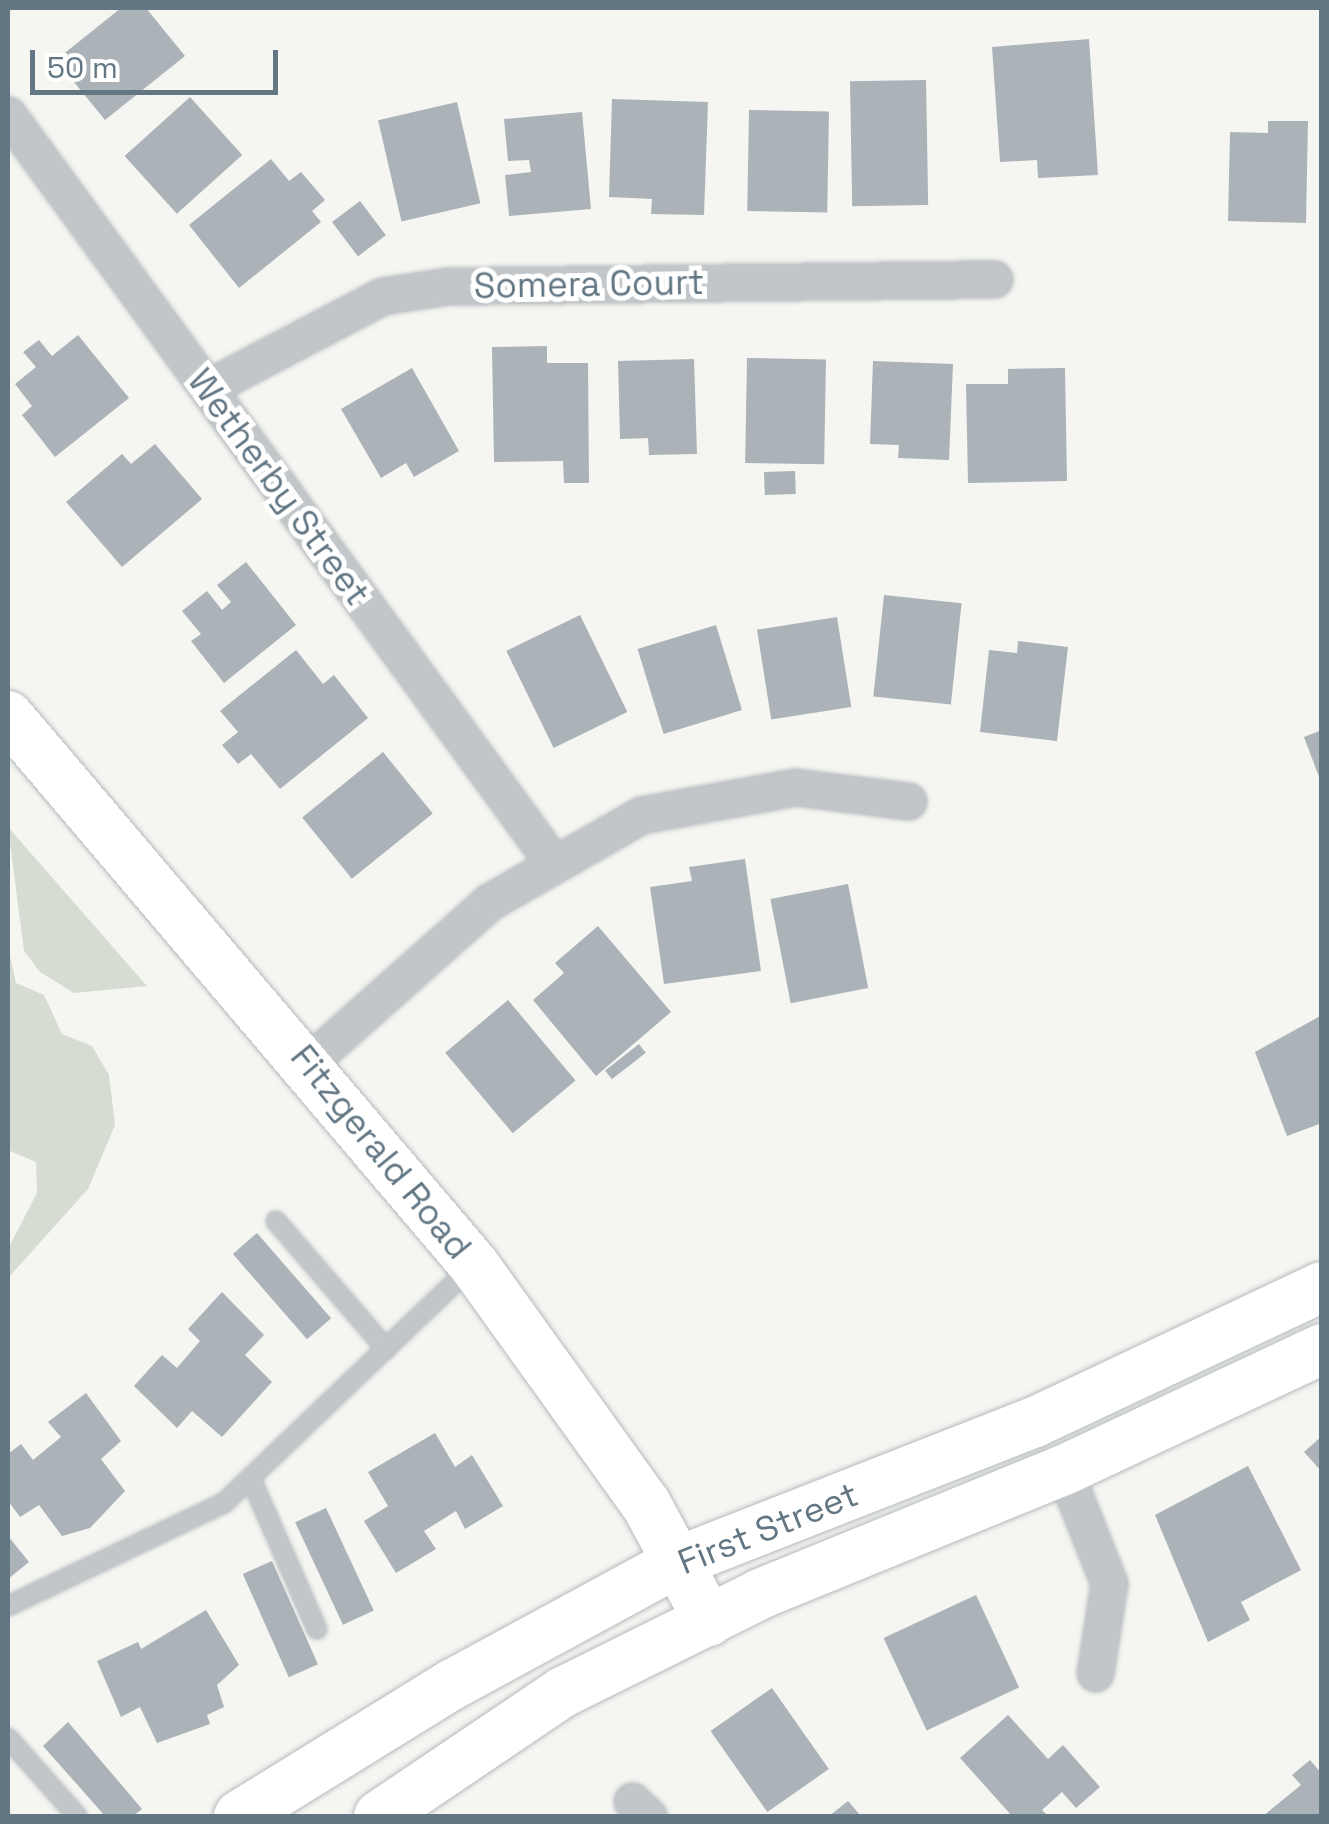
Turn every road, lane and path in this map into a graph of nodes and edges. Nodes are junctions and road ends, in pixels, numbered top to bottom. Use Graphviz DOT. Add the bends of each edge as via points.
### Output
graph roads {
  1 [pos="8,115"];
  2 [pos="994,279"];
  3 [pos="206,388"];
  4 [pos="8,716"];
  5 [pos="908,801"];
  6 [pos="551,860"];
  7 [pos="309,1062"];
  8 [pos="276,1221"];
  9 [pos="474,1264"];
  10 [pos="1322,1286"];
  11 [pos="386,1349"];
  12 [pos="1322,1349"];
  13 [pos="1064,1470"];
  14 [pos="251,1479"];
  15 [pos="680,1560"];
  16 [pos="8,1606"];
  17 [pos="710,1621"];
  18 [pos="317,1629"];
  19 [pos="1095,1674"];
  20 [pos="8,1738"];
  21 [pos="77,1816"];
  22 [pos="239,1816"];
  23 [pos="379,1816"];
  1 -- 3 [label="street, Wetherby Street"];
  2 -- 3 [label="street, Somera Court" via="448,286 382,296"];
  3 -- 6 [label="street, Wetherby Street"];
  4 -- 7 [label="main road, Fitzgerald Road"];
  5 -- 6 [label="street" via="853,790 728,792 641,816"];
  6 -- 7 [label="street" via="489,902"];
  7 -- 9 [label="main road, Fitzgerald Road"];
  8 -- 11 [label="lane"];
  9 -- 11 [label="lane"];
  9 -- 15 [label="main road, Fitzgerald Road"];
  10 -- 15 [label="main road, First Street" via="1036,1422"];
  11 -- 14 [label="lane"];
  12 -- 13 [label="main road, First Street"];
  13 -- 17 [label="main road, First Street"];
  13 -- 19 [label="street" via="1108,1583"];
  14 -- 16 [label="lane" via="224,1503"];
  14 -- 18 [label="lane"];
  15 -- 17 [label="main road, Fitzgerald Road"];
  15 -- 22 [label="main road, First Street" via="454,1684"];
  17 -- 23 [label="main road, First Street" via="564,1692"];
  20 -- 21 [label="lane"];
}
